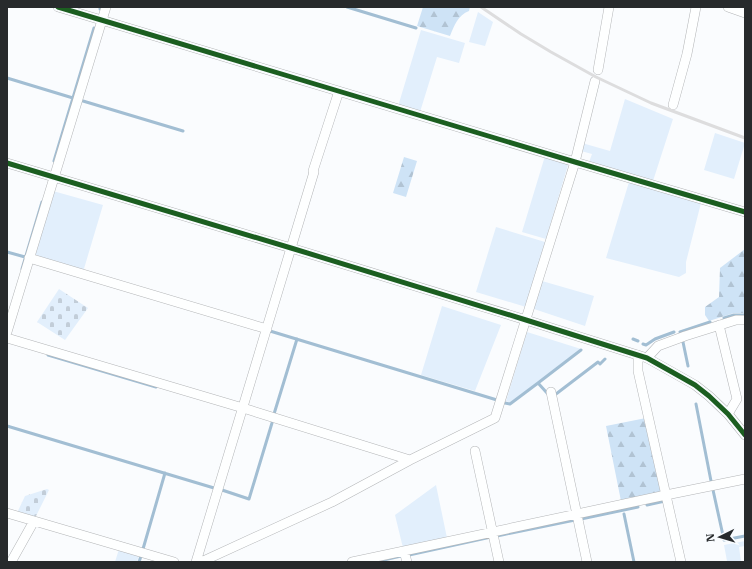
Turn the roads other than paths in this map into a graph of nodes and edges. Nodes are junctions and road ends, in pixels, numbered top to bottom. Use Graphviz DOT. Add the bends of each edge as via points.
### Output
graph roads {
  1 [pos="58,7"];
  2 [pos="106,7"];
  3 [pos="609,7"];
  4 [pos="696,7"];
  5 [pos="728,7"];
  6 [pos="745,13"];
  7 [pos="102,20"];
  8 [pos="598,70"];
  9 [pos="595,81"];
  10 [pos="338,91"];
  11 [pos="673,105"];
  12 [pos="575,162"];
  13 [pos="7,163"];
  14 [pos="54,177"];
  15 [pos="745,212"];
  16 [pos="291,248"];
  17 [pos="30,258"];
  18 [pos="526,320"];
  19 [pos="745,320"];
  20 [pos="719,325"];
  21 [pos="267,329"];
  22 [pos="7,332"];
  23 [pos="7,338"];
  24 [pos="643,357"];
  25 [pos="551,392"];
  26 [pos="243,408"];
  27 [pos="728,414"];
  28 [pos="745,435"];
  29 [pos="475,451"];
  30 [pos="410,460"];
  31 [pos="745,479"];
  32 [pos="666,495"];
  33 [pos="7,513"];
  34 [pos="577,514"];
  35 [pos="34,521"];
  36 [pos="492,532"];
  37 [pos="404,551"];
  38 [pos="11,562"];
  39 [pos="174,562"];
  40 [pos="196,562"];
  41 [pos="201,562"];
  42 [pos="352,562"];
  43 [pos="407,562"];
  44 [pos="499,562"];
  45 [pos="587,562"];
  46 [pos="681,562"];
  1 -- 7 [label="street"];
  2 -- 7 [label="street"];
  3 -- 8 [label="street"];
  4 -- 11 [label="street"];
  5 -- 6 [label="street"];
  7 -- 10 [label="street"];
  7 -- 14 [label="street"];
  9 -- 12 [label="street"];
  10 -- 12 [label="street"];
  10 -- 16 [label="street"];
  12 -- 15 [label="street"];
  12 -- 18 [label="street"];
  13 -- 14 [label="street"];
  14 -- 16 [label="street"];
  14 -- 17 [label="street"];
  16 -- 18 [label="street"];
  16 -- 21 [label="street"];
  17 -- 21 [label="street"];
  17 -- 22 [label="street"];
  18 -- 24 [label="street"];
  18 -- 30 [label="street" via="495,418"];
  19 -- 20 [label="street"];
  20 -- 24 [label="street" via="658,346"];
  20 -- 27 [label="street" via="737,399"];
  21 -- 26 [label="street"];
  23 -- 26 [label="street"];
  24 -- 27 [label="street" via="694,385"];
  24 -- 32 [label="street" via="638,370"];
  25 -- 34 [label="street"];
  26 -- 30 [label="street"];
  26 -- 40 [label="street"];
  27 -- 28 [label="street"];
  29 -- 36 [label="street"];
  30 -- 41 [label="street" via="332,502"];
  31 -- 32 [label="street"];
  32 -- 34 [label="street"];
  32 -- 46 [label="street"];
  33 -- 35 [label="street"];
  34 -- 36 [label="street"];
  34 -- 45 [label="street"];
  35 -- 38 [label="street"];
  35 -- 39 [label="street"];
  36 -- 37 [label="street"];
  36 -- 44 [label="street"];
  37 -- 42 [label="street"];
  37 -- 43 [label="street"];
}
